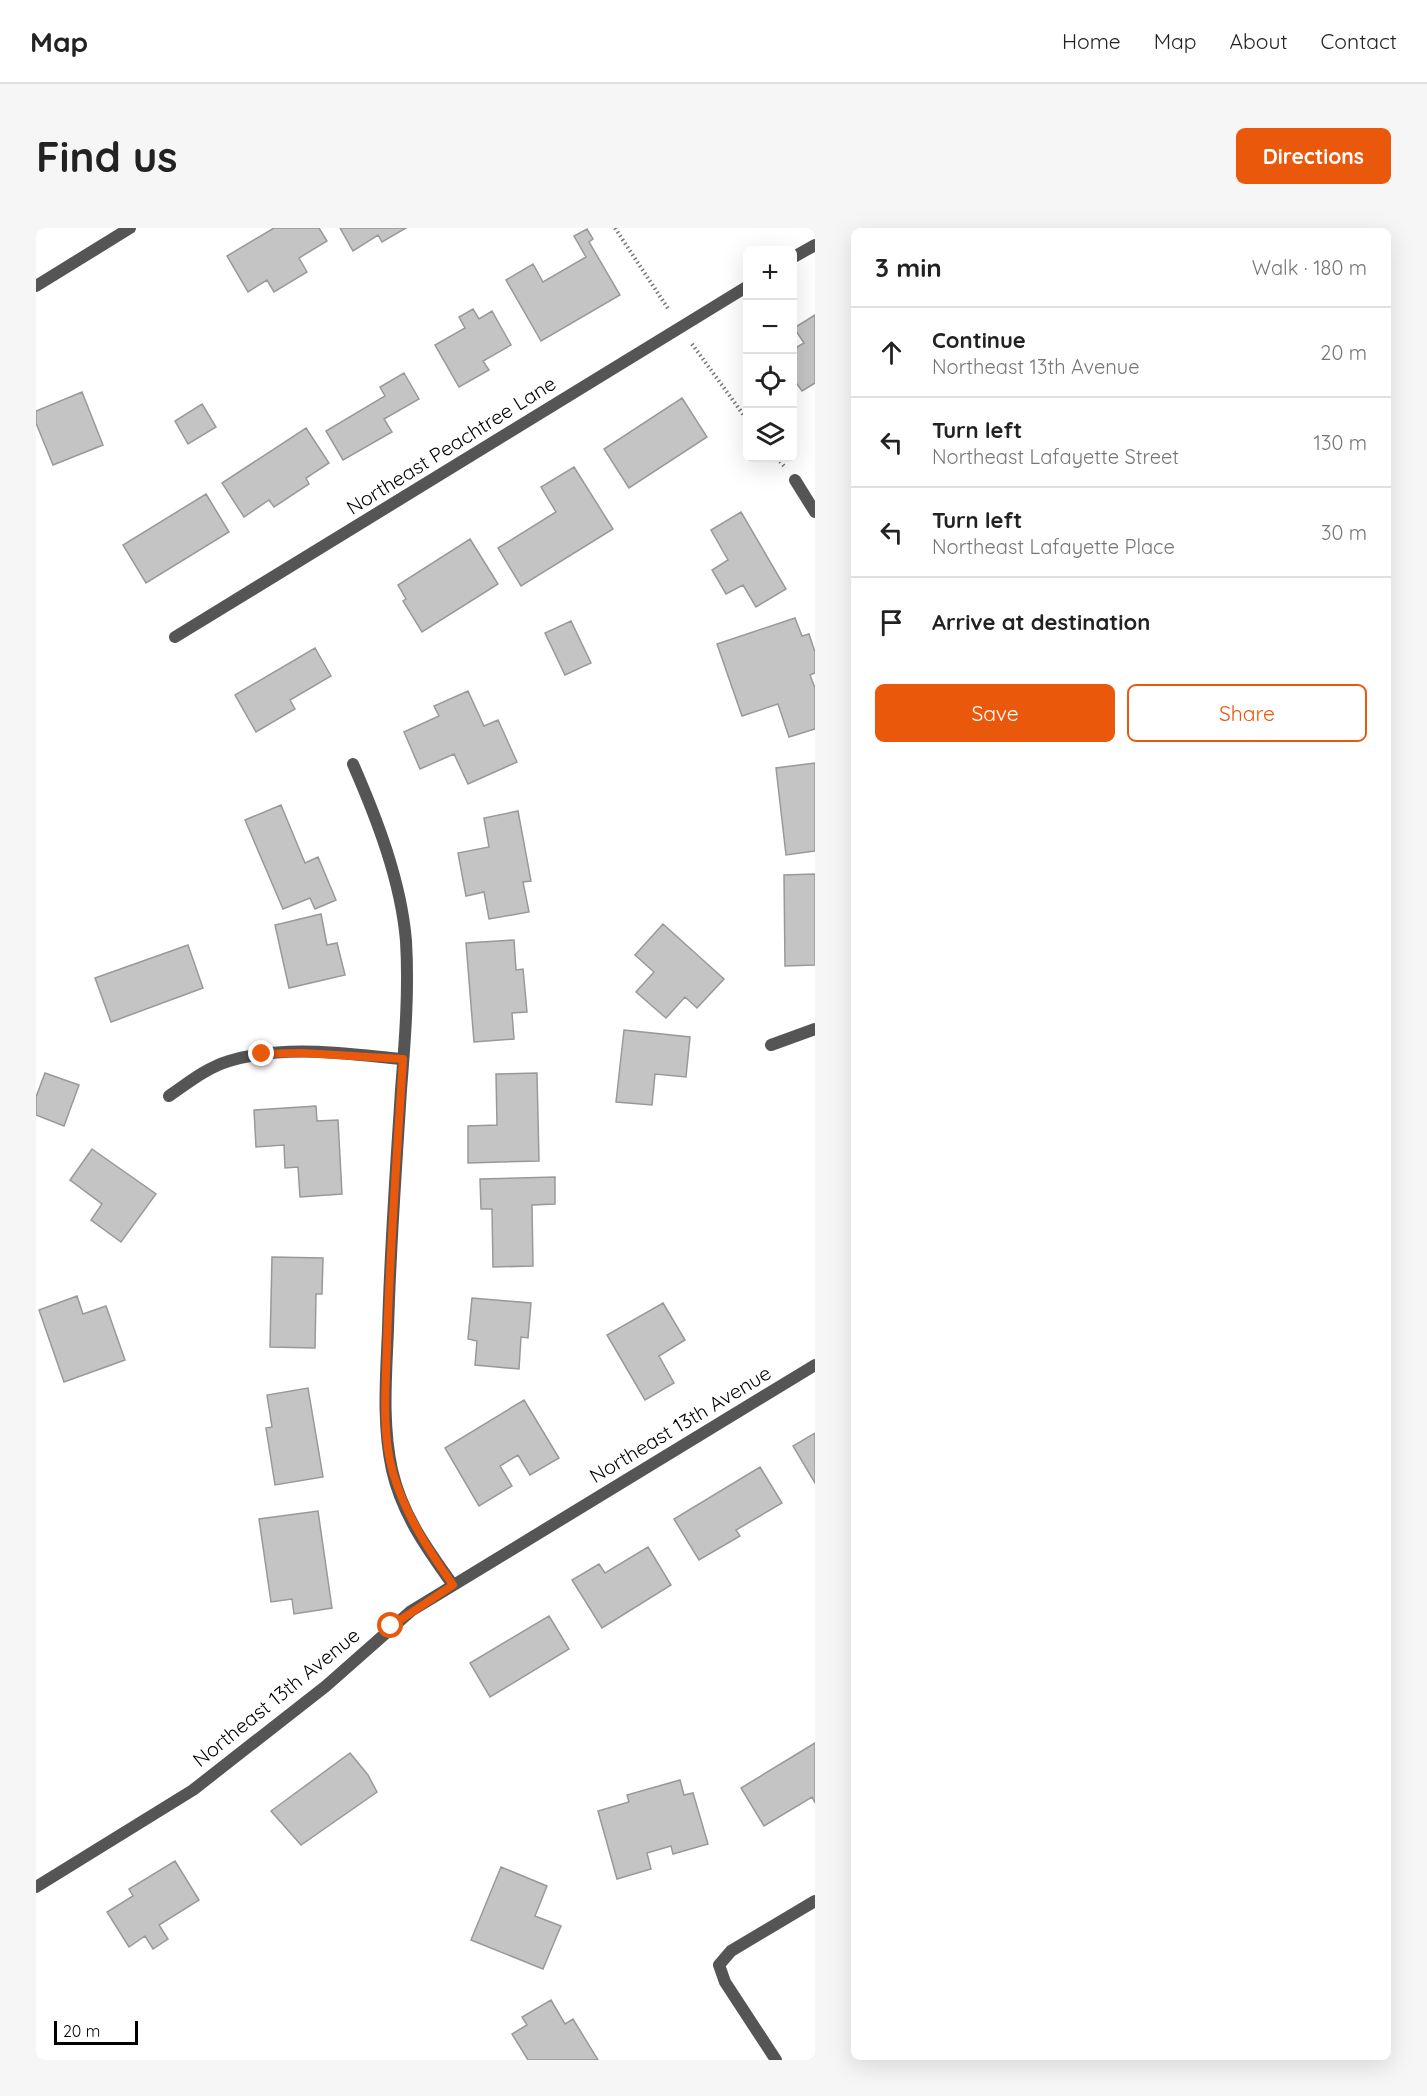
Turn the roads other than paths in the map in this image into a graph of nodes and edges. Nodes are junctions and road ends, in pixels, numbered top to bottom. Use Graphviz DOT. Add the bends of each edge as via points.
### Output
graph roads {
  1 [pos="130,228"];
  2 [pos="815,245"];
  3 [pos="797,255"];
  4 [pos="36,286"];
  5 [pos="743,288"];
  6 [pos="795,480"];
  7 [pos="815,512"];
  8 [pos="175,637"];
  9 [pos="353,764"];
  10 [pos="815,1029"];
  11 [pos="771,1045"];
  12 [pos="403,1059"];
  13 [pos="169,1096"];
  14 [pos="815,1365"];
  15 [pos="453,1585"];
  16 [pos="36,1887"];
  17 [pos="815,1900"];
  18 [pos="776,2060"];
  1 -- 4 [label="street"];
  2 -- 3 [label="street"];
  5 -- 8 [label="street, Northeast Peachtree Lane"];
  6 -- 7 [label="street"];
  9 -- 12 [label="street" via="386,851 406,938"];
  10 -- 11 [label="street"];
  12 -- 13 [label="street" via="322,1053 262,1054 228,1062 199,1075"];
  12 -- 15 [label="street" via="389,1284 385,1428 392,1471 405,1508 420,1538"];
  14 -- 15 [label="street, Northeast 13th Avenue"];
  15 -- 16 [label="street, Northeast 13th Avenue" via="391,1626 326,1686 193,1790"];
  17 -- 18 [label="street" via="731,1951 719,1965 724,1982"];
}
